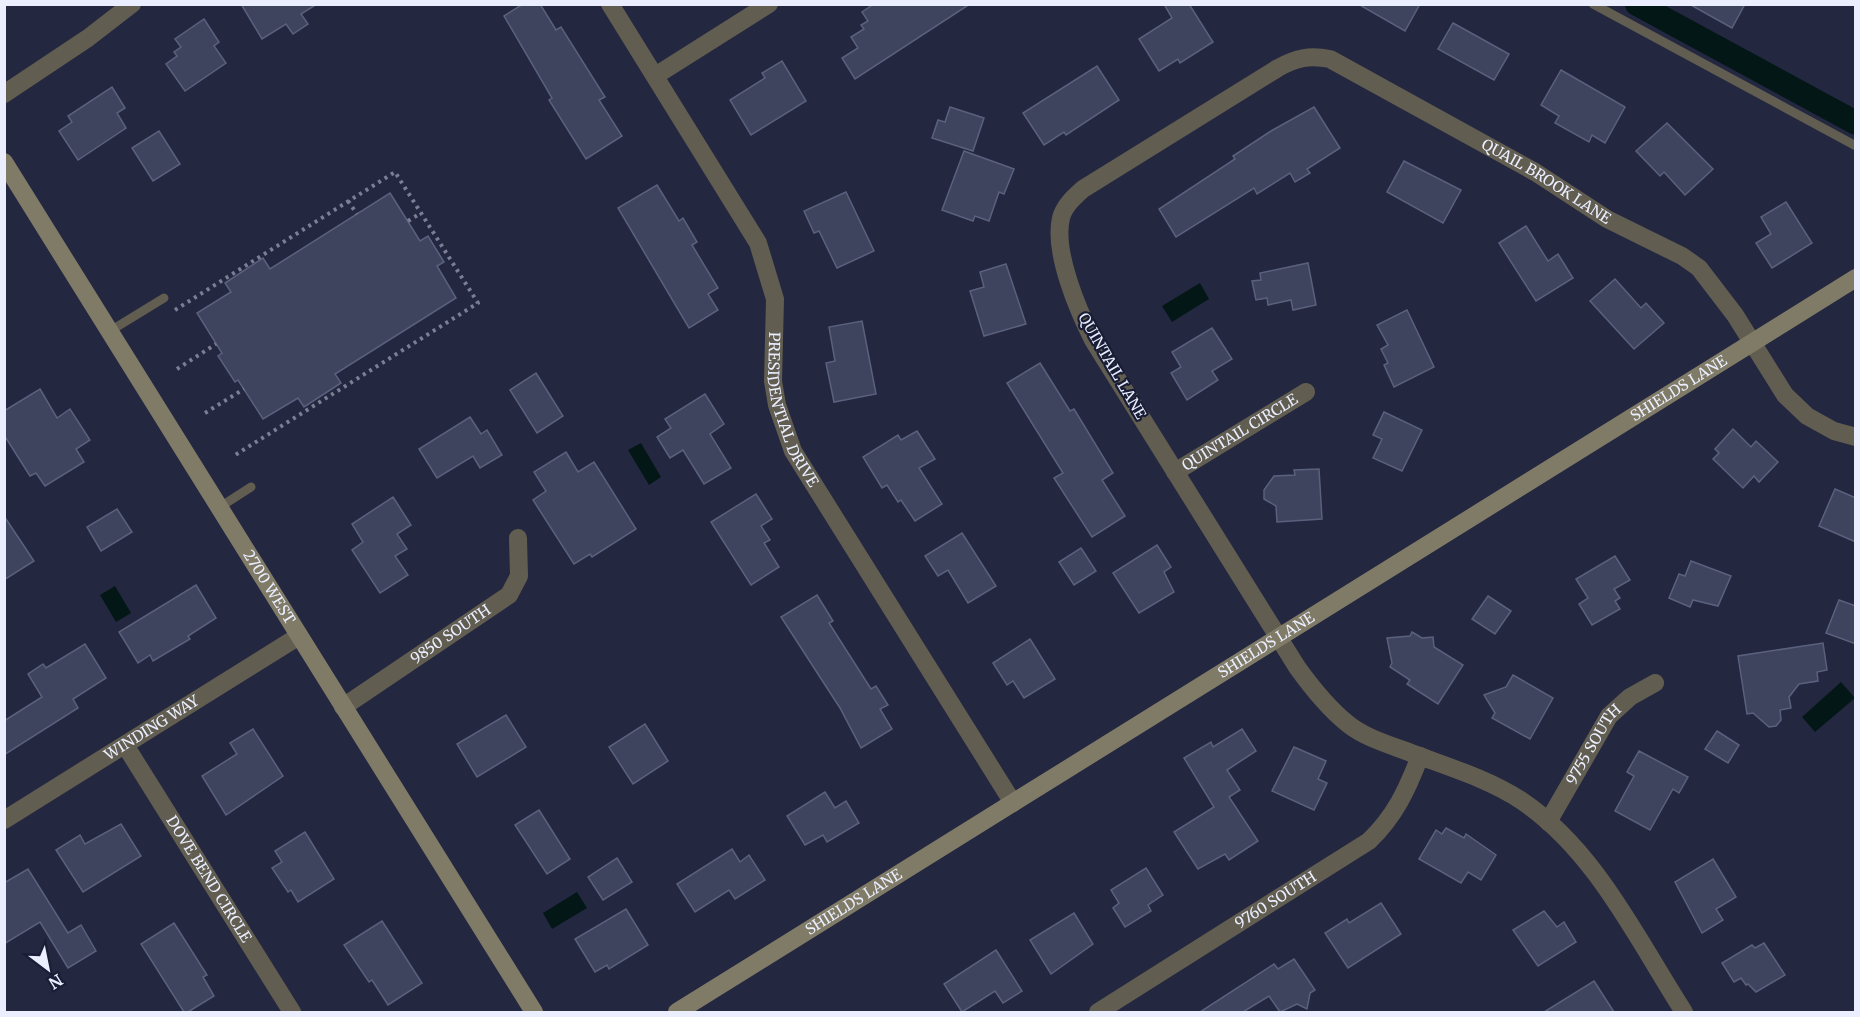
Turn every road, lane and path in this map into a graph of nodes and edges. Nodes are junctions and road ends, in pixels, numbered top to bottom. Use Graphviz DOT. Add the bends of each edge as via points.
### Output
graph roads {
  1 [pos="132,4"];
  2 [pos="610,4"];
  3 [pos="769,4"];
  4 [pos="1593,4"];
  5 [pos="1311,56"];
  6 [pos="655,76"];
  7 [pos="4,94"];
  8 [pos="1856,146"];
  9 [pos="4,162"];
  10 [pos="348,201"];
  11 [pos="421,213"];
  12 [pos="357,214"];
  13 [pos="408,221"];
  14 [pos="441,246"];
  15 [pos="436,248"];
  16 [pos="1856,278"];
  17 [pos="164,298"];
  18 [pos="169,314"];
  19 [pos="110,331"];
  20 [pos="1752,342"];
  21 [pos="216,344"];
  22 [pos="177,369"];
  23 [pos="244,389"];
  24 [pos="1306,392"];
  25 [pos="205,413"];
  26 [pos="1856,437"];
  27 [pos="232,457"];
  28 [pos="1175,472"];
  29 [pos="251,487"];
  30 [pos="220,507"];
  31 [pos="518,538"];
  32 [pos="299,636"];
  33 [pos="1278,638"];
  34 [pos="1655,683"];
  35 [pos="343,707"];
  36 [pos="125,745"];
  37 [pos="1420,756"];
  38 [pos="1013,803"];
  39 [pos="4,820"];
  40 [pos="1548,822"];
  41 [pos="292,1012"];
  42 [pos="534,1012"];
  43 [pos="677,1012"];
  44 [pos="1098,1012"];
  45 [pos="1684,1012"];
  1 -- 7 [label="street"];
  2 -- 6 [label="street, PRESIDENTIAL DRIVE"];
  3 -- 6 [label="street"];
  4 -- 8 [label="lane"];
  5 -- 20 [label="street, QUAIL BROOK LANE" via="1330,59 1535,172 1607,219 1682,256 1715,286"];
  5 -- 28 [label="street, QUINTAIL LANE" via="1278,68 1083,189 1071,199 1061,217 1062,254 1084,323"];
  6 -- 38 [label="street, PRESIDENTIAL DRIVE" via="744,217 769,270 776,298 774,389 792,451"];
  9 -- 19 [label="main road, 2700 WEST"];
  10 -- 11 [label="path" via="395,172"];
  10 -- 12 [label="path"];
  10 -- 18 [label="path"];
  11 -- 13 [label="path"];
  11 -- 14 [label="path"];
  14 -- 15 [label="path"];
  14 -- 27 [label="path" via="478,303"];
  16 -- 20 [label="main road, SHIELDS LANE"];
  17 -- 19 [label="lane"];
  19 -- 30 [label="main road, 2700 WEST"];
  20 -- 26 [label="street, QUAIL BROOK LANE" via="1785,395 1807,416 1834,431"];
  20 -- 33 [label="main road, SHIELDS LANE"];
  21 -- 22 [label="path"];
  23 -- 25 [label="path"];
  24 -- 28 [label="street, QUINTAIL CIRCLE"];
  28 -- 33 [label="street, QUINTAIL LANE"];
  29 -- 30 [label="lane"];
  30 -- 32 [label="main road, 2700 WEST"];
  31 -- 35 [label="street, 9850 SOUTH" via="519,576 509,596"];
  32 -- 35 [label="main road, 2700 WEST"];
  32 -- 36 [label="street, WINDING WAY"];
  33 -- 37 [label="street, QUINTAIL LANE" via="1320,698 1350,726"];
  33 -- 38 [label="main road, SHIELDS LANE"];
  34 -- 40 [label="street, 9755 SOUTH" via="1630,697 1609,716"];
  35 -- 42 [label="main road, 2700 WEST"];
  36 -- 39 [label="street, WINDING WAY"];
  36 -- 41 [label="street, DOVE BEND CIRCLE"];
  37 -- 40 [label="street, QUINTAIL LANE" via="1491,785"];
  37 -- 44 [label="street, 9760 SOUTH" via="1401,803 1369,841"];
  38 -- 43 [label="main road, SHIELDS LANE"];
  40 -- 45 [label="street, QUINTAIL LANE" via="1587,861"];
}
